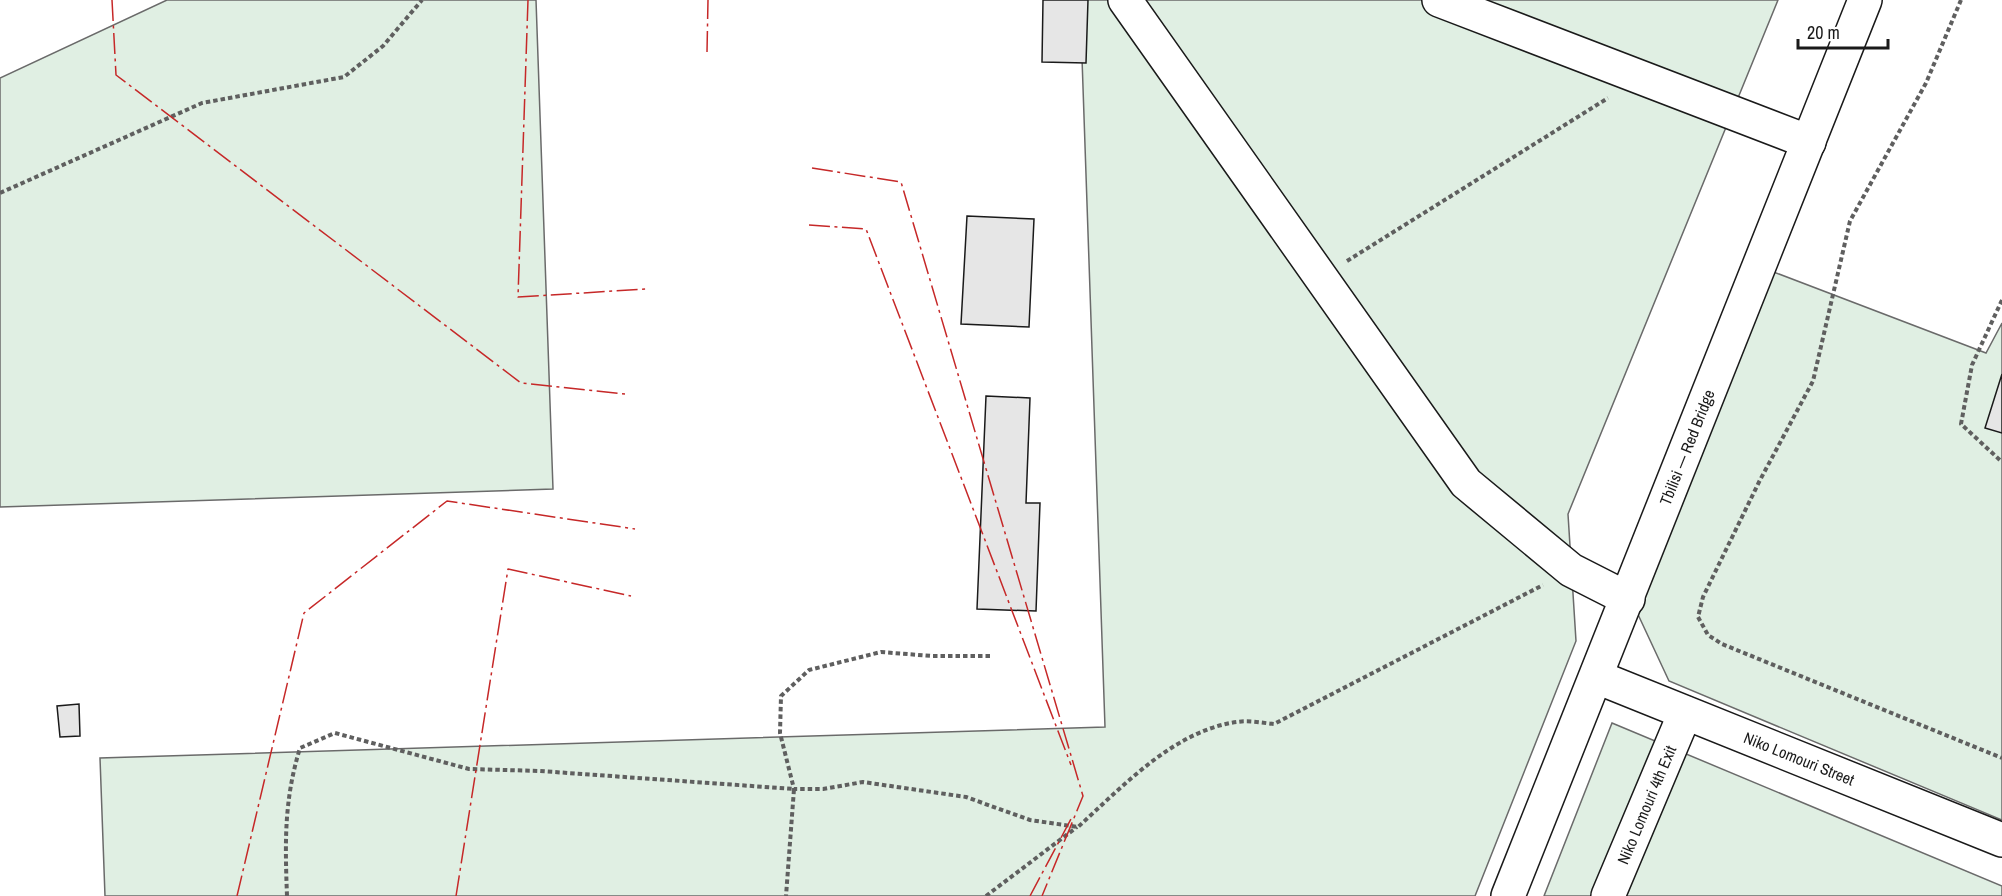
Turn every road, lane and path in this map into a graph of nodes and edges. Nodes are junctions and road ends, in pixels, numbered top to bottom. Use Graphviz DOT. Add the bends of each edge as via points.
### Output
graph roads {
  1 [pos="422,0"];
  2 [pos="1125,0"];
  3 [pos="1438,0"];
  4 [pos="1865,0"];
  5 [pos="1961,0"];
  6 [pos="1641,78"];
  7 [pos="1809,142"];
  8 [pos="0,193"];
  9 [pos="1321,277"];
  10 [pos="2002,300"];
  11 [pos="2002,462"];
  12 [pos="1571,570"];
  13 [pos="1628,599"];
  14 [pos="990,656"];
  15 [pos="1597,677"];
  16 [pos="1685,713"];
  17 [pos="2002,758"];
  18 [pos="794,789"];
  19 [pos="1078,827"];
  20 [pos="2002,840"];
  21 [pos="287,896"];
  22 [pos="786,896"];
  23 [pos="986,896"];
  24 [pos="1508,896"];
  25 [pos="1608,896"];
  1 -- 8 [label="path" via="383,46 344,77 202,103"];
  2 -- 9 [label="main road"];
  3 -- 6 [label="main road"];
  4 -- 7 [label="main road, Tbilisi — Red Bridge"];
  5 -- 17 [label="path" via="1926,83 1850,221 1813,381 1708,586 1698,616 1708,635 1722,644"];
  6 -- 7 [label="main road"];
  6 -- 9 [label="path"];
  7 -- 13 [label="main road, Tbilisi — Red Bridge"];
  9 -- 12 [label="main road" via="1466,483"];
  10 -- 11 [label="path" via="1972,365 1961,424"];
  12 -- 13 [label="main road"];
  12 -- 19 [label="path" via="1274,724 1239,721 1196,733 1164,753"];
  13 -- 15 [label="main road, Tbilisi — Red Bridge"];
  14 -- 18 [label="path" via="881,652 809,670 781,696 780,733"];
  15 -- 16 [label="main road, Niko Lomouri Street"];
  15 -- 24 [label="main road, Tbilisi — Red Bridge"];
  16 -- 20 [label="main road, Niko Lomouri Street"];
  16 -- 25 [label="main road, Niko Lomouri 4th Exit"];
  18 -- 19 [label="path" via="863,782 966,796 1030,820"];
  18 -- 21 [label="path" via="469,769 335,734 300,748 291,777 284,837"];
  18 -- 22 [label="path"];
  19 -- 23 [label="path"];
}
